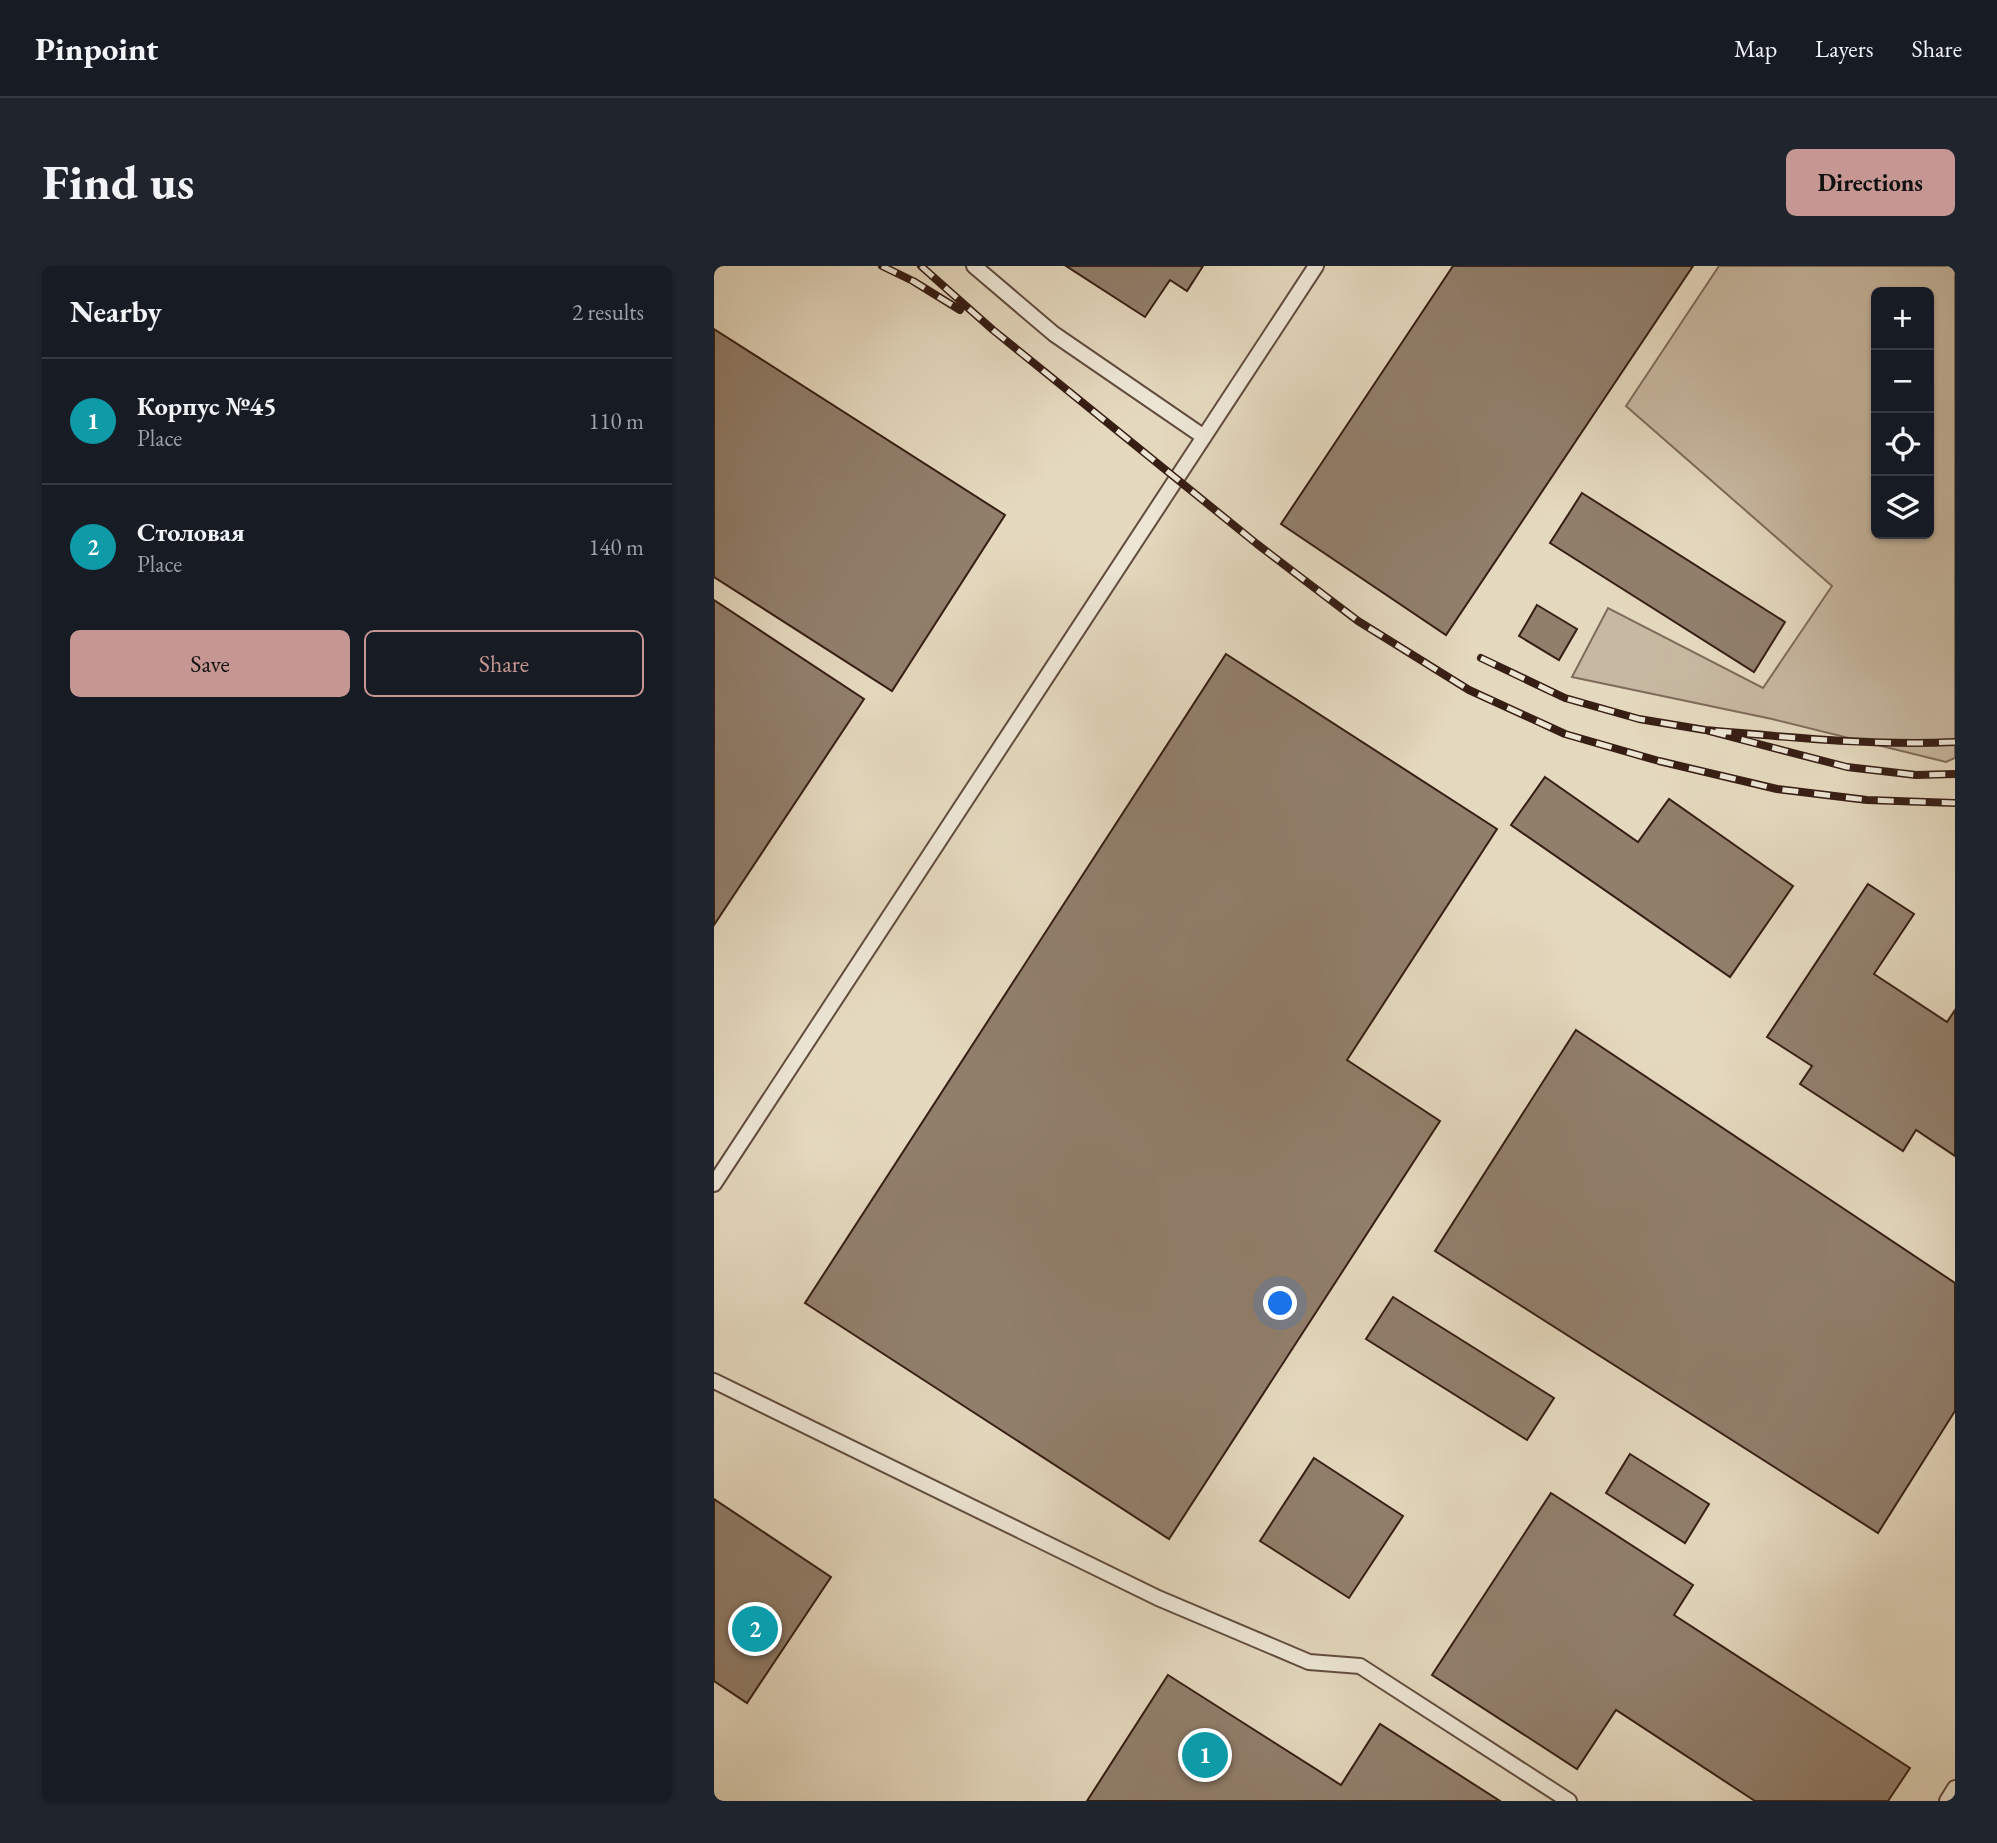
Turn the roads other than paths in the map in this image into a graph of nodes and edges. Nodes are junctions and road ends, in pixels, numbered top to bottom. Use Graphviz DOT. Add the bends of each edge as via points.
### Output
graph roads {
  1 [pos="974,266"];
  2 [pos="1316,266"];
  3 [pos="1204,437"];
  4 [pos="714,1184"];
  5 [pos="714,1381"];
  6 [pos="1955,1788"];
  7 [pos="1569,1801"];
  8 [pos="1947,1801"];
  1 -- 3 [label="lane" via="1054,334"];
  2 -- 3 [label="lane"];
  3 -- 4 [label="lane"];
  5 -- 7 [label="lane" via="1158,1598 1309,1662 1360,1666"];
  6 -- 8 [label="lane"];
}
